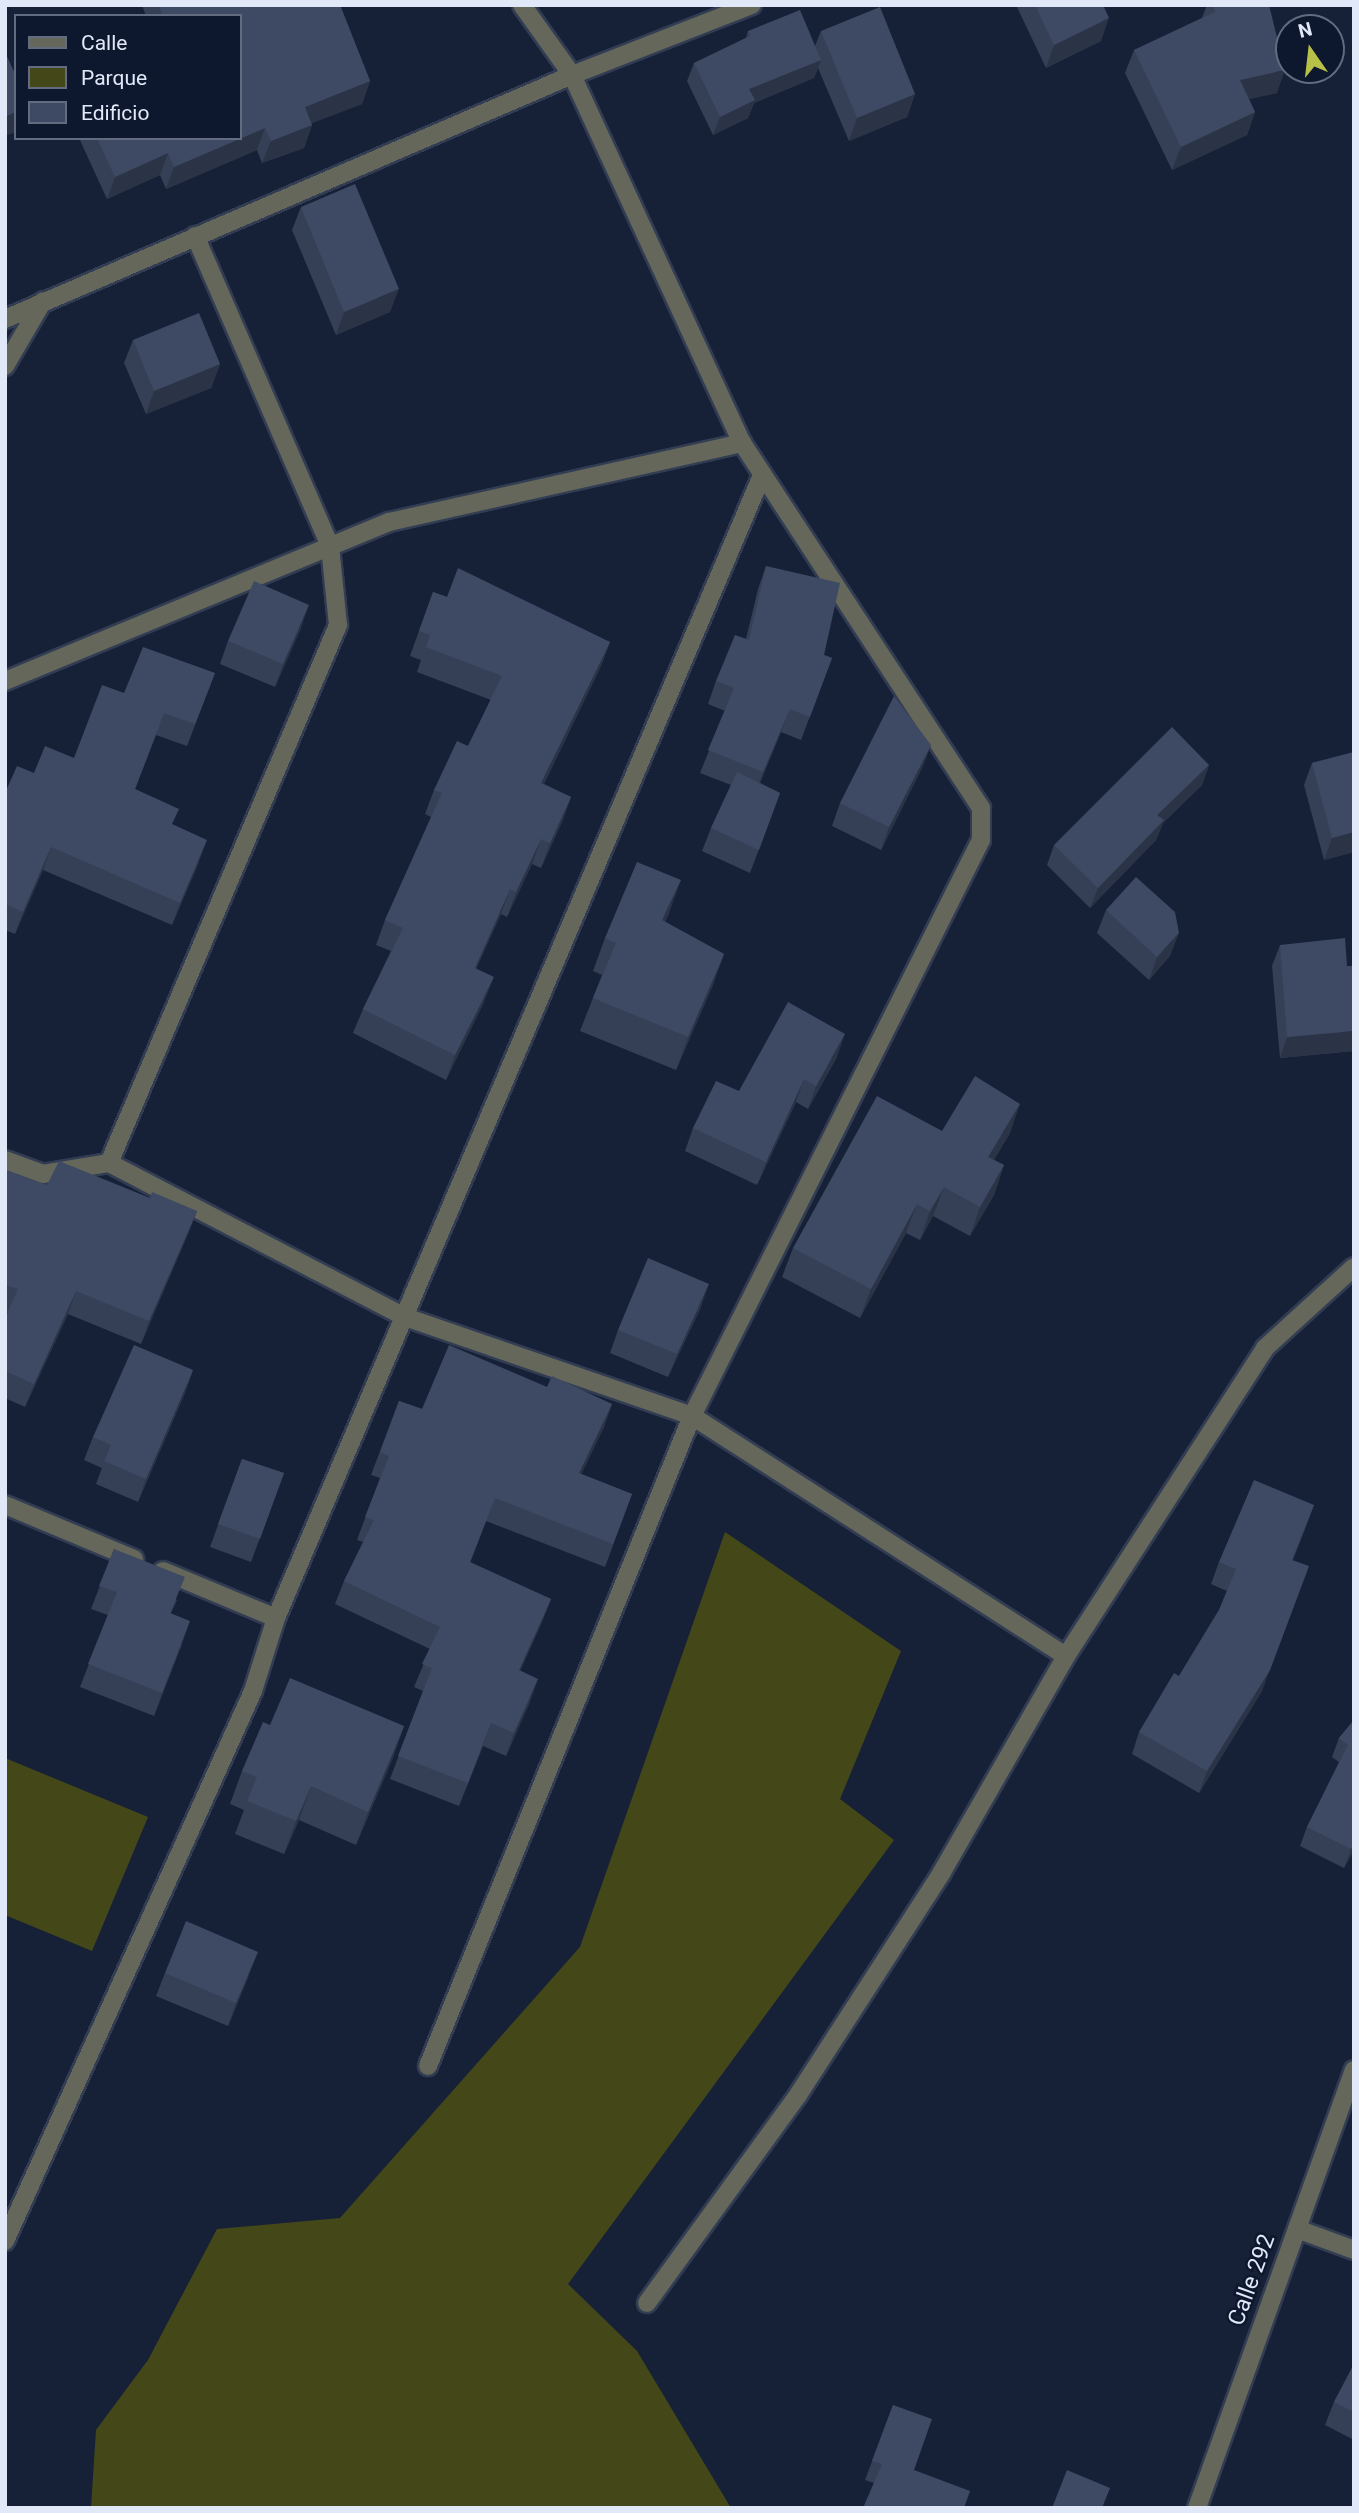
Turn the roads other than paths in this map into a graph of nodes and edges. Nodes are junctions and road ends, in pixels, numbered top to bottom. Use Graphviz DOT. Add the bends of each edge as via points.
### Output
graph roads {
  1 [pos="522,5"];
  2 [pos="752,5"];
  3 [pos="572,75"];
  4 [pos="195,236"];
  5 [pos="43,301"];
  6 [pos="5,319"];
  7 [pos="5,366"];
  8 [pos="742,443"];
  9 [pos="762,475"];
  10 [pos="330,546"];
  11 [pos="5,681"];
  12 [pos="5,1160"];
  13 [pos="109,1163"];
  14 [pos="1354,1267"];
  15 [pos="405,1317"];
  16 [pos="692,1416"];
  17 [pos="5,1505"];
  18 [pos="276,1618"];
  19 [pos="1066,1656"];
  20 [pos="428,2066"];
  21 [pos="1354,2070"];
  22 [pos="1297,2229"];
  23 [pos="5,2241"];
  24 [pos="1354,2250"];
  25 [pos="647,2303"];
  26 [pos="1197,2508"];
  1 -- 3 [label="street"];
  2 -- 3 [label="street"];
  3 -- 4 [label="street"];
  3 -- 8 [label="street"];
  4 -- 5 [label="street"];
  4 -- 10 [label="street"];
  5 -- 6 [label="street"];
  5 -- 7 [label="street"];
  8 -- 9 [label="street"];
  8 -- 10 [label="street" via="389,522"];
  9 -- 15 [label="street"];
  9 -- 16 [label="street" via="981,808 981,841"];
  10 -- 11 [label="street"];
  10 -- 13 [label="street" via="338,625"];
  12 -- 13 [label="street" via="43,1174"];
  13 -- 15 [label="street"];
  14 -- 19 [label="street" via="1265,1348"];
  15 -- 16 [label="street"];
  15 -- 18 [label="street"];
  16 -- 19 [label="street"];
  16 -- 20 [label="street"];
  17 -- 18 [label="street"];
  18 -- 23 [label="street" via="253,1691"];
  19 -- 25 [label="street" via="942,1872 813,2072"];
  21 -- 22 [label="street, Calle 292"];
  22 -- 24 [label="street"];
  22 -- 26 [label="street, Calle 292"];
}
